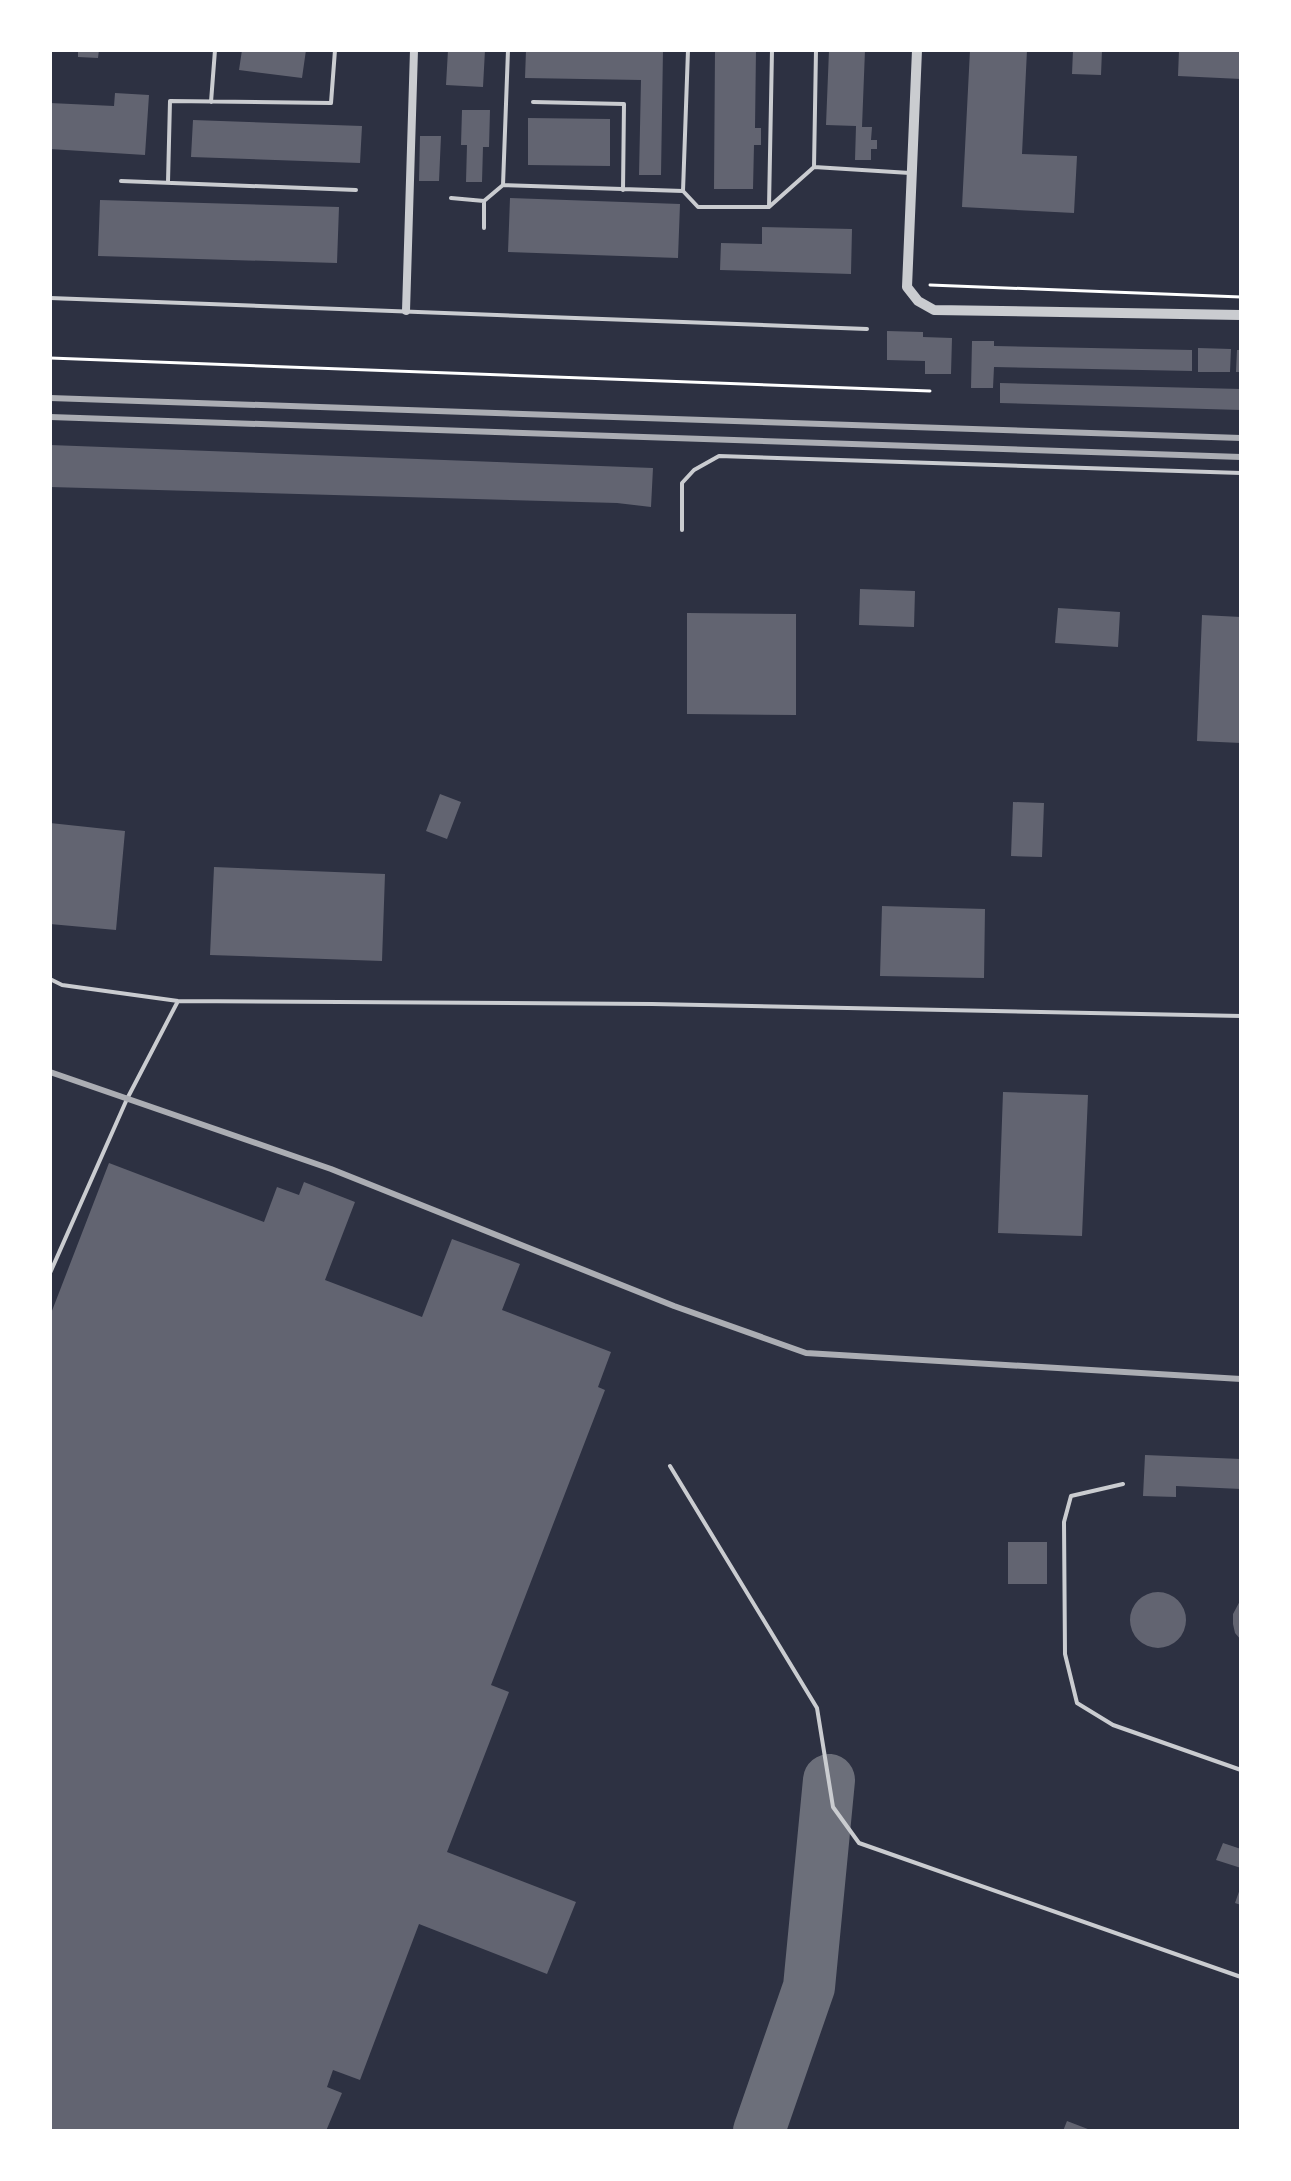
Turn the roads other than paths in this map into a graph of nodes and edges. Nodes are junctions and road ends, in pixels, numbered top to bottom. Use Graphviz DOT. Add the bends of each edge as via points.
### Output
graph roads {
  1 [pos="215,50"];
  2 [pos="335,50"];
  3 [pos="414,50"];
  4 [pos="508,50"];
  5 [pos="688,50"];
  6 [pos="772,50"];
  7 [pos="816,50"];
  8 [pos="917,50"];
  9 [pos="211,102"];
  10 [pos="533,102"];
  11 [pos="814,167"];
  12 [pos="912,173"];
  13 [pos="121,181"];
  14 [pos="168,182"];
  15 [pos="503,185"];
  16 [pos="356,190"];
  17 [pos="623,190"];
  18 [pos="683,191"];
  19 [pos="451,198"];
  20 [pos="484,201"];
  21 [pos="769,207"];
  22 [pos="484,228"];
  23 [pos="50,298"];
  24 [pos="406,311"];
  25 [pos="1241,315"];
  26 [pos="867,329"];
  27 [pos="1241,473"];
  28 [pos="682,530"];
  29 [pos="50,979"];
  30 [pos="178,1001"];
  31 [pos="1241,1016"];
  32 [pos="50,1273"];
  33 [pos="670,1466"];
  34 [pos="1123,1484"];
  35 [pos="1241,1770"];
  36 [pos="1241,1977"];
  1 -- 9 [label="lane"];
  2 -- 9 [label="lane" via="331,103"];
  3 -- 24 [label="street"];
  4 -- 15 [label="lane"];
  5 -- 18 [label="lane"];
  6 -- 21 [label="lane"];
  7 -- 11 [label="lane"];
  8 -- 12 [label="street"];
  9 -- 14 [label="lane" via="170,101"];
  10 -- 17 [label="lane" via="624,104"];
  11 -- 12 [label="lane"];
  11 -- 21 [label="lane"];
  12 -- 25 [label="street" via="907,287 934,310"];
  13 -- 14 [label="lane"];
  14 -- 16 [label="lane"];
  15 -- 17 [label="lane"];
  15 -- 20 [label="lane"];
  17 -- 18 [label="lane"];
  18 -- 21 [label="lane" via="698,207"];
  19 -- 20 [label="lane"];
  20 -- 22 [label="lane"];
  23 -- 24 [label="lane"];
  24 -- 26 [label="lane"];
  27 -- 28 [label="lane" via="719,456 682,483"];
  29 -- 30 [label="lane"];
  30 -- 31 [label="lane"];
  30 -- 32 [label="lane" via="127,1099"];
  33 -- 36 [label="lane" via="817,1708 833,1807 859,1843"];
  34 -- 35 [label="lane" via="1071,1496 1064,1522 1065,1654 1077,1703 1113,1725"];
}
